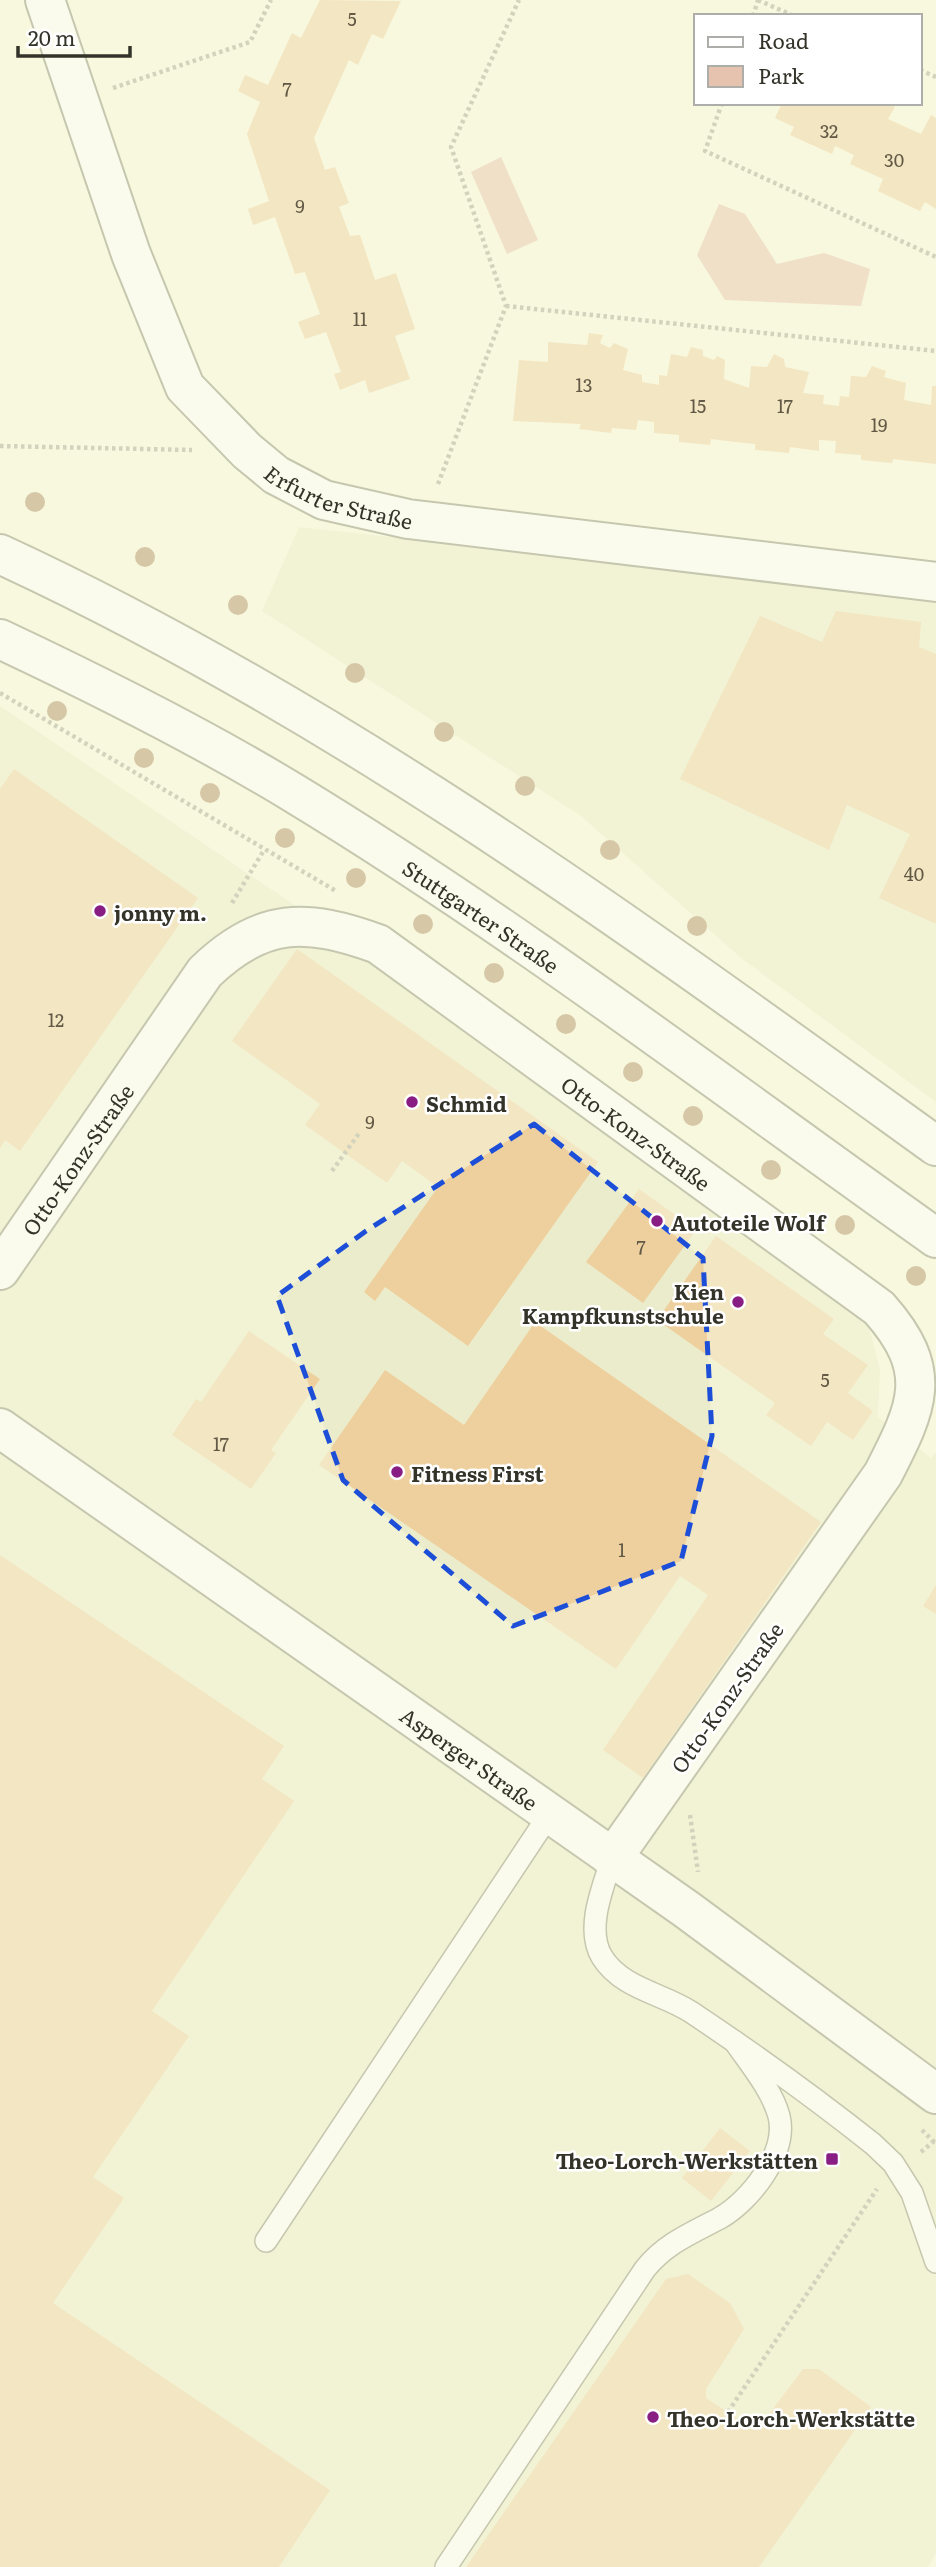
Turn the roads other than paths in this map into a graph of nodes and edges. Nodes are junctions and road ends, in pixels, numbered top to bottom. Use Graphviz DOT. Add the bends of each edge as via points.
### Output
graph roads {
  1 [pos="46,0"];
  2 [pos="0,554"];
  3 [pos="936,582"];
  4 [pos="0,639"];
  5 [pos="930,1138"];
  6 [pos="936,1238"];
  7 [pos="0,1270"];
  8 [pos="0,1428"];
  9 [pos="549,1815"];
  10 [pos="612,1859"];
  11 [pos="735,2042"];
  12 [pos="936,2094"];
  13 [pos="266,2241"];
  14 [pos="936,2262"];
  15 [pos="446,2567"];
  1 -- 3 [label="street, Erfurter Straße" via="131,254 185,387 247,452 276,475 324,500 424,520"];
  2 -- 5 [label="street" via="235,672 433,792"];
  4 -- 6 [label="street, Stuttgarter Straße" via="192,735 397,859 606,1000"];
  7 -- 10 [label="street, Otto-Konz-Straße" via="205,972 246,940 292,926 314,925 378,944 879,1308 912,1357 917,1378 904,1433 883,1474"];
  8 -- 9 [label="street, Asperger Straße"];
  9 -- 10 [label="street, Asperger Straße"];
  9 -- 13 [label="lane"];
  10 -- 11 [label="lane" via="597,1916 601,1955 627,1981 688,2010"];
  10 -- 12 [label="street, Asperger Straße"];
  11 -- 14 [label="lane" via="851,2126 899,2172 912,2193"];
  11 -- 15 [label="lane" via="779,2116 780,2139 765,2172 744,2200 678,2239 645,2269"];
}
